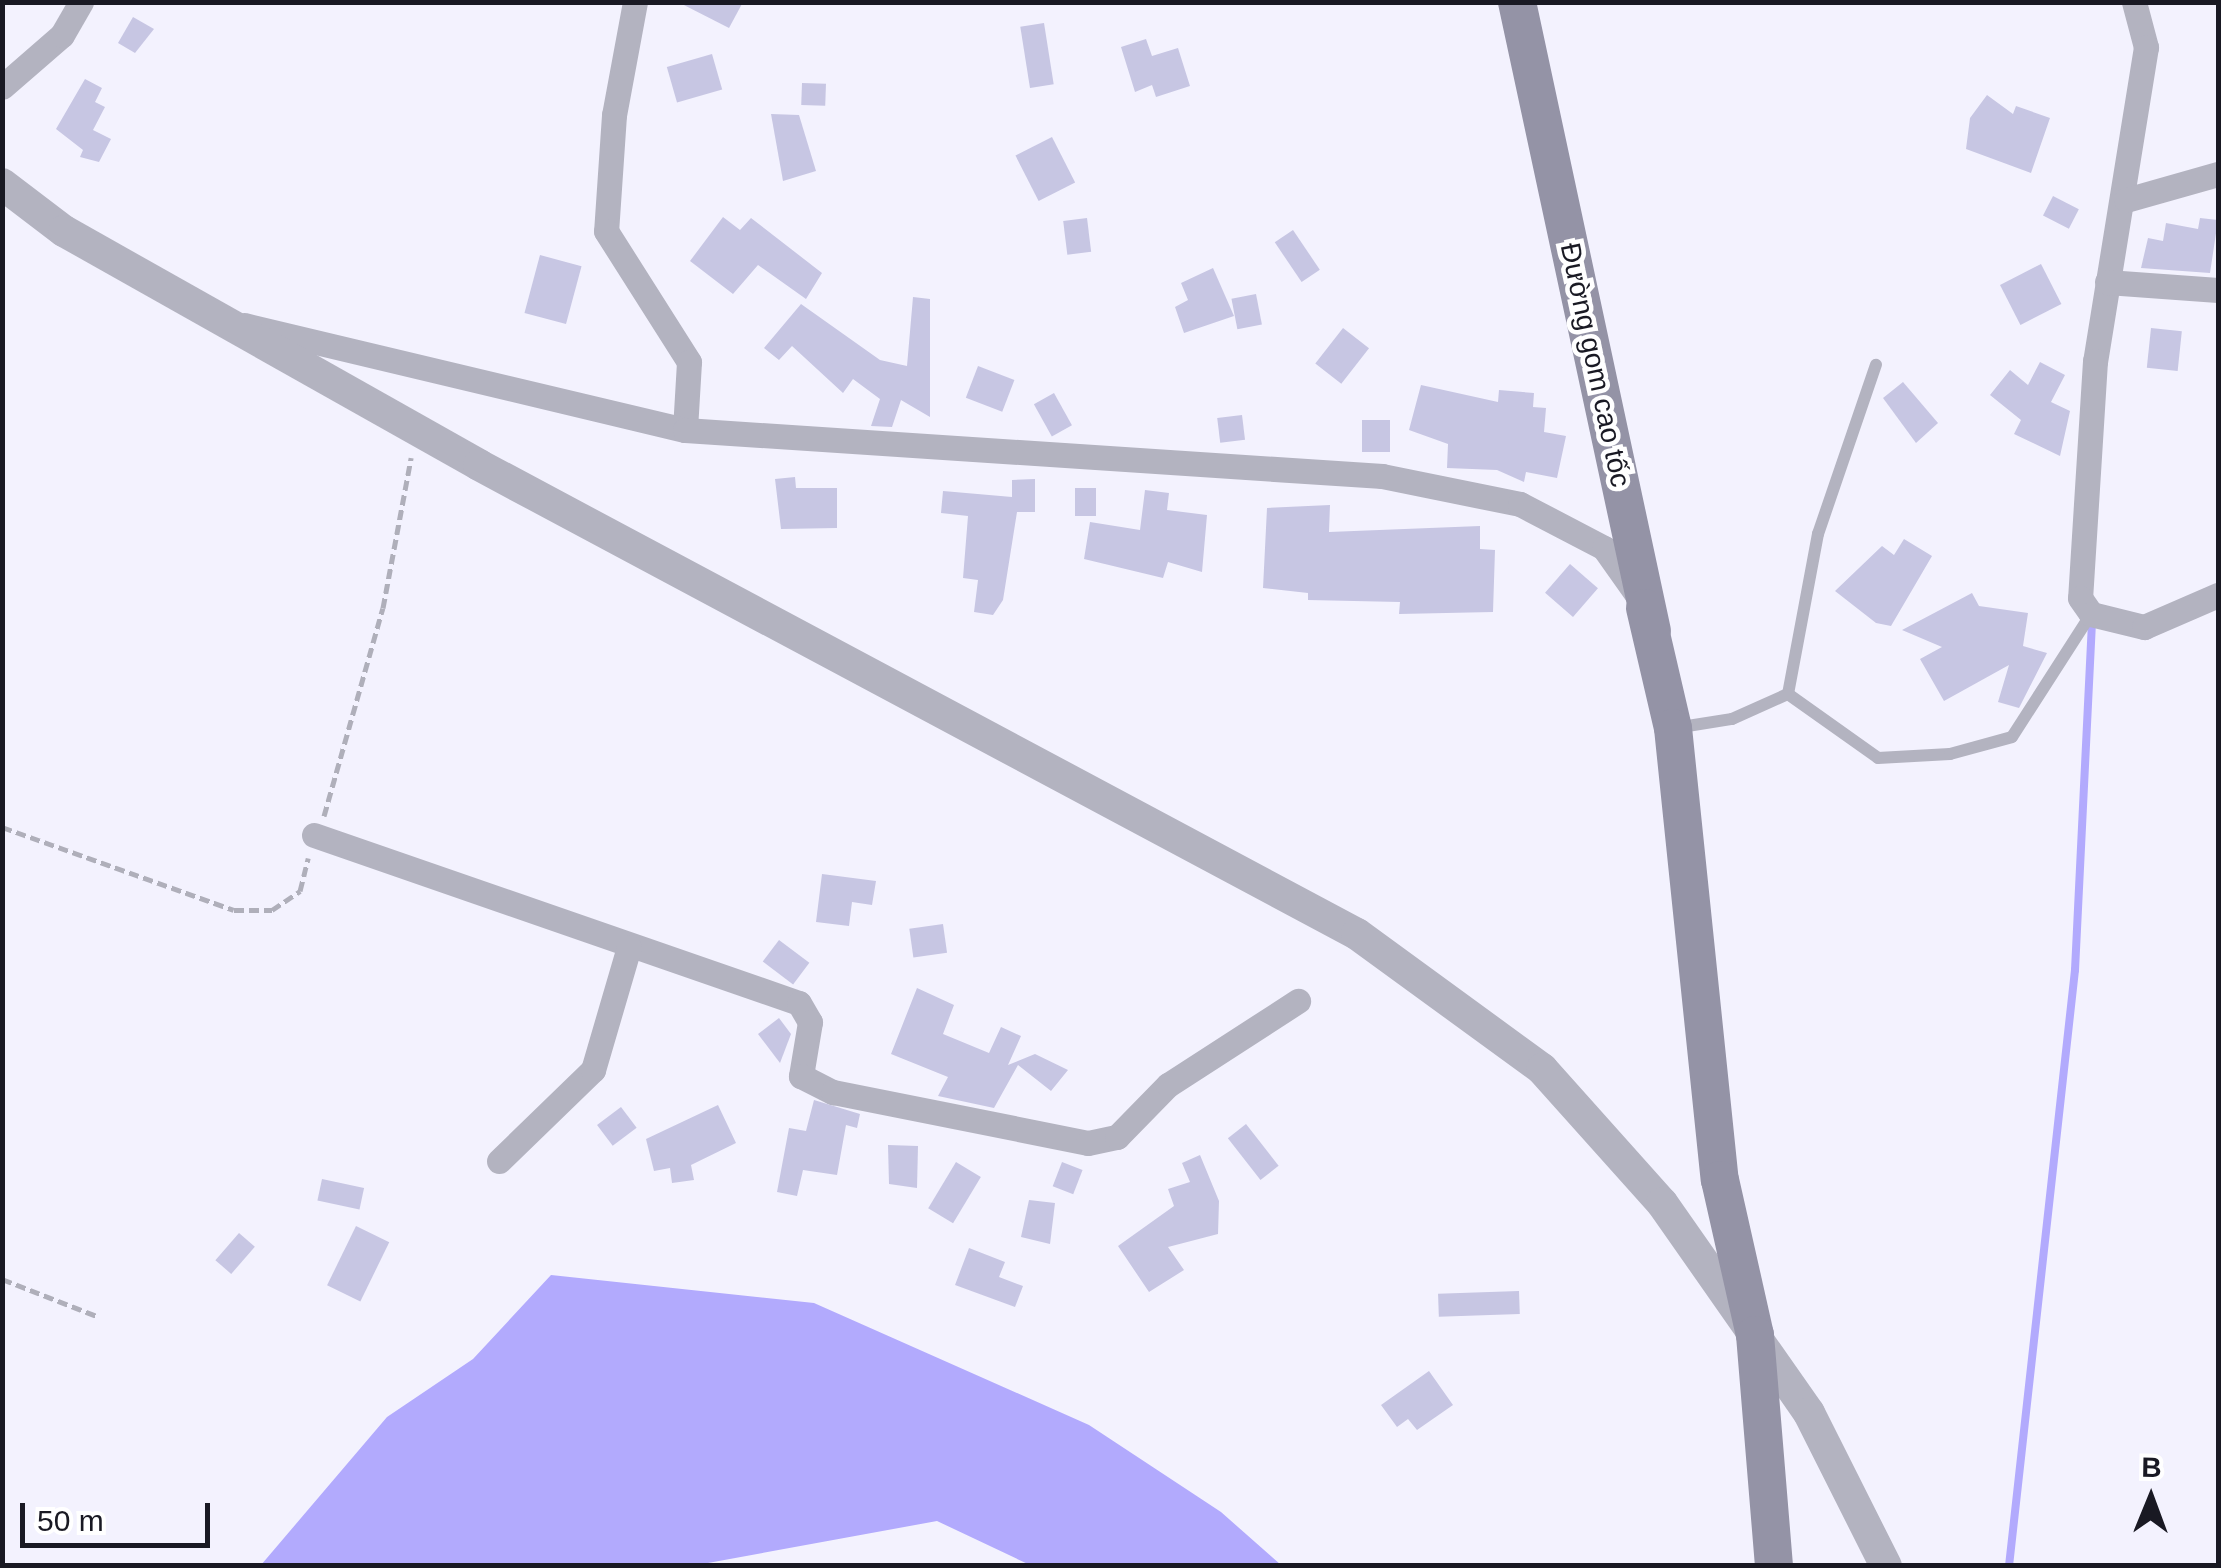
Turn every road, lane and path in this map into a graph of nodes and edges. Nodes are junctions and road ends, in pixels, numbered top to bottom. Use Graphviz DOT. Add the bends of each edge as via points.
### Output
graph roads {
  1 [pos="81,2"];
  2 [pos="636,2"];
  3 [pos="1517,2"];
  4 [pos="2134,2"];
  5 [pos="2,88"];
  6 [pos="2218,174"];
  7 [pos="2,184"];
  8 [pos="2126,200"];
  9 [pos="2107,282"];
  10 [pos="2218,290"];
  11 [pos="218,319"];
  12 [pos="1876,365"];
  13 [pos="416,430"];
  14 [pos="686,430"];
  15 [pos="2218,595"];
  16 [pos="1645,608"];
  17 [pos="2090,614"];
  18 [pos="1788,694"];
  19 [pos="1673,728"];
  20 [pos="2,827"];
  21 [pos="314,835"];
  22 [pos="629,946"];
  23 [pos="1298,1001"];
  24 [pos="499,1161"];
  25 [pos="2,1279"];
  26 [pos="97,1316"];
  27 [pos="1755,1335"];
  28 [pos="1774,1566"];
  29 [pos="1886,1566"];
  1 -- 5 [label="street" via="62,35"];
  2 -- 14 [label="street" via="614,115 606,232 689,362"];
  3 -- 19 [label="main road, Đường gom cao tốc"];
  4 -- 8 [label="street" via="2146,47"];
  6 -- 8 [label="street"];
  7 -- 11 [label="street" via="64,231"];
  8 -- 9 [label="street"];
  9 -- 10 [label="street"];
  9 -- 17 [label="street" via="2085,457 2080,598"];
  11 -- 13 [label="street"];
  11 -- 14 [label="street"];
  12 -- 18 [label="lane" via="1818,534"];
  13 -- 21 [label="path" via="383,608 335,796"];
  13 -- 27 [label="street" via="882,688 1357,934 1542,1069 1662,1203"];
  14 -- 16 [label="street" via="1382,476 1520,504 1604,548"];
  15 -- 17 [label="street" via="2144,627"];
  16 -- 19 [label="main road"];
  17 -- 18 [label="lane" via="2012,737 1950,754 1878,758"];
  18 -- 19 [label="lane" via="1732,719"];
  19 -- 27 [label="main road" via="1720,1180"];
  20 -- 21 [label="path" via="234,910 272,910 300,891"];
  21 -- 22 [label="street"];
  22 -- 23 [label="street" via="808,1009 802,1076 833,1092 1088,1143 1116,1138 1168,1084"];
  22 -- 24 [label="street" via="594,1070"];
  25 -- 26 [label="path"];
  27 -- 28 [label="main road"];
  27 -- 29 [label="street" via="1809,1412"];
}
